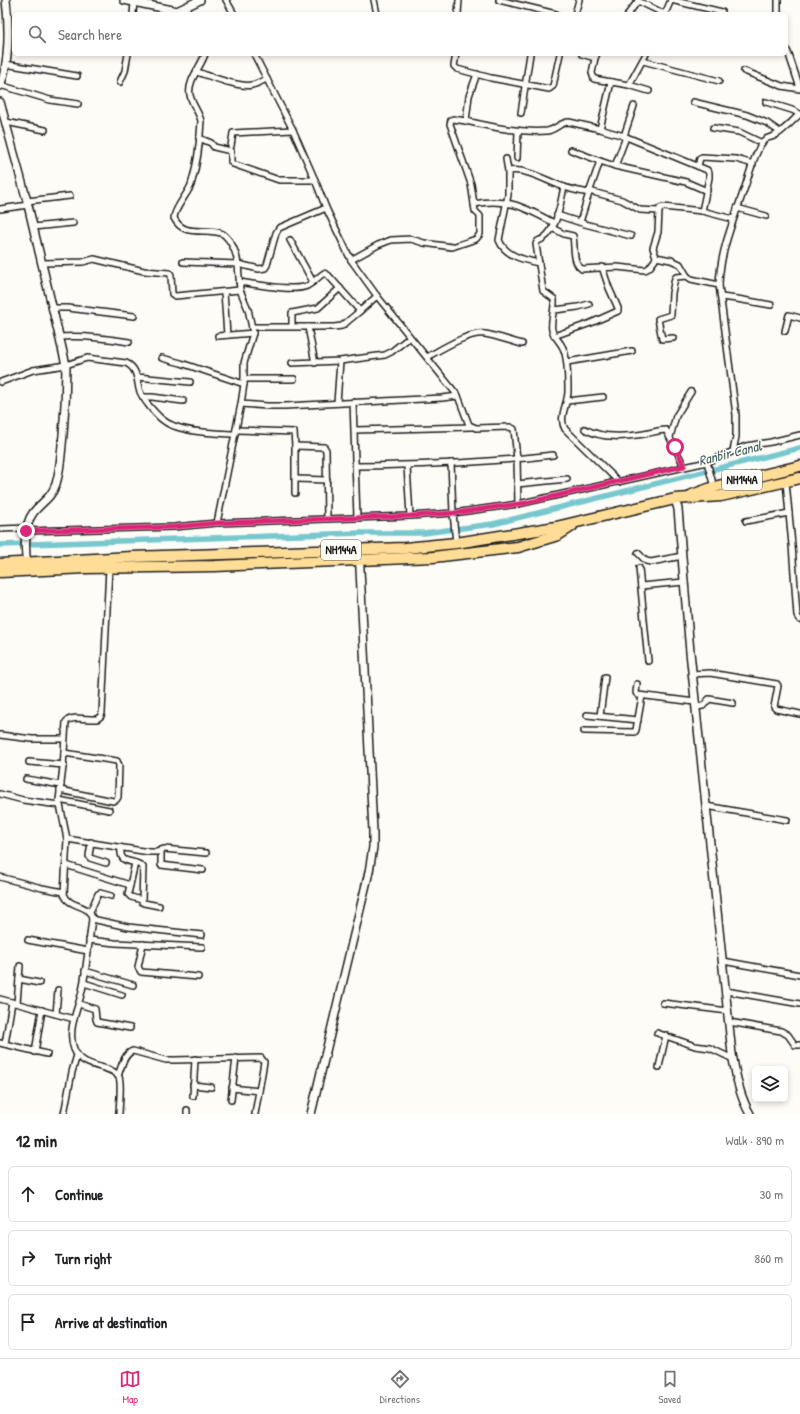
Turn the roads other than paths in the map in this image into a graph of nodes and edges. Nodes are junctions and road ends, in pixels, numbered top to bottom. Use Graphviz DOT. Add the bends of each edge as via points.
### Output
graph roads {
  1 [pos="6,0"];
  2 [pos="124,0"];
  3 [pos="200,0"];
  4 [pos="226,0"];
  5 [pos="374,0"];
  6 [pos="459,0"];
  7 [pos="499,0"];
  8 [pos="579,0"];
  9 [pos="637,0"];
  10 [pos="671,0"];
  11 [pos="778,0"];
  12 [pos="134,2"];
  13 [pos="133,12"];
  14 [pos="182,12"];
  15 [pos="233,12"];
  16 [pos="377,12"];
  17 [pos="458,12"];
  18 [pos="536,12"];
  19 [pos="575,12"];
  20 [pos="629,12"];
  21 [pos="661,12"];
  22 [pos="666,12"];
  23 [pos="722,12"];
  24 [pos="778,12"];
  25 [pos="11,24"];
  26 [pos="788,53"];
  27 [pos="128,56"];
  28 [pos="204,56"];
  29 [pos="255,56"];
  30 [pos="456,56"];
  31 [pos="530,56"];
  32 [pos="559,56"];
  33 [pos="596,56"];
  34 [pos="645,56"];
  35 [pos="643,61"];
  36 [pos="5,64"];
  37 [pos="744,71"];
  38 [pos="197,72"];
  39 [pos="477,74"];
  40 [pos="77,76"];
  41 [pos="267,79"];
  42 [pos="120,82"];
  43 [pos="611,82"];
  44 [pos="718,82"];
  45 [pos="526,84"];
  46 [pos="629,85"];
  47 [pos="0,86"];
  48 [pos="800,88"];
  49 [pos="649,91"];
  50 [pos="0,102"];
  51 [pos="693,102"];
  52 [pos="766,102"];
  53 [pos="78,104"];
  54 [pos="634,106"];
  55 [pos="521,113"];
  56 [pos="2,114"];
  57 [pos="466,121"];
  58 [pos="6,122"];
  59 [pos="600,128"];
  60 [pos="713,128"];
  61 [pos="45,130"];
  62 [pos="293,130"];
  63 [pos="518,131"];
  64 [pos="780,132"];
  65 [pos="625,136"];
  66 [pos="199,138"];
  67 [pos="762,143"];
  68 [pos="231,146"];
  69 [pos="571,150"];
  70 [pos="517,158"];
  71 [pos="506,159"];
  72 [pos="600,161"];
  73 [pos="753,164"];
  74 [pos="616,166"];
  75 [pos="698,166"];
  76 [pos="508,171"];
  77 [pos="315,180"];
  78 [pos="564,187"];
  79 [pos="707,191"];
  80 [pos="589,192"];
  81 [pos="70,196"];
  82 [pos="506,202"];
  83 [pos="28,203"];
  84 [pos="474,204"];
  85 [pos="326,208"];
  86 [pos="737,208"];
  87 [pos="0,209"];
  88 [pos="659,211"];
  89 [pos="702,211"];
  90 [pos="557,215"];
  91 [pos="766,216"];
  92 [pos="733,219"];
  93 [pos="580,222"];
  94 [pos="73,223"];
  95 [pos="553,226"];
  96 [pos="33,227"];
  97 [pos="631,236"];
  98 [pos="290,240"];
  99 [pos="656,256"];
  100 [pos="351,260"];
  101 [pos="183,262"];
  102 [pos="43,263"];
  103 [pos="539,263"];
  104 [pos="238,264"];
  105 [pos="602,267"];
  106 [pos="687,276"];
  107 [pos="238,282"];
  108 [pos="313,282"];
  109 [pos="719,285"];
  110 [pos="340,288"];
  111 [pos="240,290"];
  112 [pos="224,292"];
  113 [pos="378,296"];
  114 [pos="721,297"];
  115 [pos="588,304"];
  116 [pos="771,305"];
  117 [pos="52,308"];
  118 [pos="555,310"];
  119 [pos="360,311"];
  120 [pos="134,316"];
  121 [pos="800,318"];
  122 [pos="292,326"];
  123 [pos="252,327"];
  124 [pos="308,327"];
  125 [pos="785,331"];
  126 [pos="253,333"];
  127 [pos="226,335"];
  128 [pos="218,336"];
  129 [pos="554,336"];
  130 [pos="59,337"];
  131 [pos="410,337"];
  132 [pos="673,338"];
  133 [pos="129,342"];
  134 [pos="522,344"];
  135 [pos="632,351"];
  136 [pos="427,357"];
  137 [pos="162,358"];
  138 [pos="340,361"];
  139 [pos="567,362"];
  140 [pos="292,363"];
  141 [pos="315,363"];
  142 [pos="66,364"];
  143 [pos="137,377"];
  144 [pos="294,379"];
  145 [pos="1,382"];
  146 [pos="190,382"];
  147 [pos="244,382"];
  148 [pos="691,392"];
  149 [pos="458,396"];
  150 [pos="602,396"];
  151 [pos="143,397"];
  152 [pos="183,401"];
  153 [pos="567,401"];
  154 [pos="353,402"];
  155 [pos="337,403"];
  156 [pos="241,404"];
  157 [pos="471,427"];
  158 [pos="585,429"];
  159 [pos="355,430"];
  160 [pos="235,432"];
  161 [pos="800,435"];
  162 [pos="670,437"];
  163 [pos="295,446"];
  164 [pos="733,451"];
  165 [pos="553,455"];
  166 [pos="517,459"];
  167 [pos="451,463"];
  168 [pos="708,464"];
  169 [pos="356,466"];
  170 [pos="407,466"];
  171 [pos="684,466"];
  172 [pos="800,466"];
  173 [pos="800,478"];
  174 [pos="296,479"];
  175 [pos="567,479"];
  176 [pos="328,480"];
  177 [pos="619,482"];
  178 [pos="786,482"];
  179 [pos="517,484"];
  180 [pos="714,488"];
  181 [pos="295,493"];
  182 [pos="680,498"];
  183 [pos="518,504"];
  184 [pos="454,513"];
  185 [pos="789,513"];
  186 [pos="410,516"];
  187 [pos="357,518"];
  188 [pos="327,519"];
  189 [pos="746,521"];
  190 [pos="580,522"];
  191 [pos="217,523"];
  192 [pos="0,529"];
  193 [pos="27,529"];
  194 [pos="455,539"];
  195 [pos="359,549"];
  196 [pos="638,553"];
  197 [pos="682,556"];
  198 [pos="359,561"];
  199 [pos="0,564"];
  200 [pos="27,567"];
  201 [pos="109,568"];
  202 [pos="640,568"];
  203 [pos="0,572"];
  204 [pos="684,582"];
  205 [pos="641,586"];
  206 [pos="798,595"];
  207 [pos="800,620"];
  208 [pos="648,661"];
  209 [pos="696,673"];
  210 [pos="606,677"];
  211 [pos="637,684"];
  212 [pos="642,696"];
  213 [pos="732,703"];
  214 [pos="698,706"];
  215 [pos="800,714"];
  216 [pos="587,715"];
  217 [pos="600,716"];
  218 [pos="638,720"];
  219 [pos="584,731"];
  220 [pos="0,735"];
  221 [pos="64,740"];
  222 [pos="64,753"];
  223 [pos="29,762"];
  224 [pos="64,765"];
  225 [pos="26,779"];
  226 [pos="61,787"];
  227 [pos="0,794"];
  228 [pos="59,803"];
  229 [pos="706,806"];
  230 [pos="109,810"];
  231 [pos="787,820"];
  232 [pos="67,839"];
  233 [pos="91,842"];
  234 [pos="121,848"];
  235 [pos="161,850"];
  236 [pos="206,853"];
  237 [pos="106,863"];
  238 [pos="135,863"];
  239 [pos="66,865"];
  240 [pos="202,870"];
  241 [pos="0,876"];
  242 [pos="130,885"];
  243 [pos="64,892"];
  244 [pos="111,896"];
  245 [pos="142,900"];
  246 [pos="159,906"];
  247 [pos="90,912"];
  248 [pos="92,919"];
  249 [pos="202,935"];
  250 [pos="28,940"];
  251 [pos="90,940"];
  252 [pos="143,944"];
  253 [pos="202,947"];
  254 [pos="88,951"];
  255 [pos="723,961"];
  256 [pos="20,966"];
  257 [pos="86,971"];
  258 [pos="800,975"];
  259 [pos="198,977"];
  260 [pos="19,978"];
  261 [pos="40,983"];
  262 [pos="84,983"];
  263 [pos="133,985"];
  264 [pos="58,990"];
  265 [pos="730,992"];
  266 [pos="122,995"];
  267 [pos="0,999"];
  268 [pos="15,1003"];
  269 [pos="663,1003"];
  270 [pos="79,1004"];
  271 [pos="800,1004"];
  272 [pos="42,1010"];
  273 [pos="728,1011"];
  274 [pos="56,1014"];
  275 [pos="74,1019"];
  276 [pos="733,1023"];
  277 [pos="130,1028"];
  278 [pos="0,1032"];
  279 [pos="657,1033"];
  280 [pos="7,1034"];
  281 [pos="666,1035"];
  282 [pos="3,1043"];
  283 [pos="800,1045"];
  284 [pos="35,1052"];
  285 [pos="46,1054"];
  286 [pos="77,1055"];
  287 [pos="236,1058"];
  288 [pos="195,1059"];
  289 [pos="733,1059"];
  290 [pos="659,1067"];
  291 [pos="118,1076"];
  292 [pos="193,1085"];
  293 [pos="211,1087"];
  294 [pos="232,1088"];
  295 [pos="259,1091"];
  296 [pos="193,1096"];
  297 [pos="231,1100"];
  298 [pos="64,1114"];
  299 [pos="119,1114"];
  300 [pos="255,1114"];
  301 [pos="311,1114"];
  302 [pos="750,1114"];
  1 -- 25 [label="street"];
  2 -- 12 [label="street"];
  3 -- 14 [label="street"];
  4 -- 15 [label="street"];
  5 -- 16 [label="street"];
  6 -- 17 [label="street"];
  7 -- 18 [label="street"];
  8 -- 19 [label="street"];
  9 -- 20 [label="street"];
  9 -- 21 [label="street"];
  10 -- 22 [label="street"];
  10 -- 23 [label="street"];
  11 -- 24 [label="street"];
  12 -- 13 [label="street"];
  12 -- 14 [label="street"];
  25 -- 36 [label="street"];
  26 -- 48 [label="street"];
  27 -- 42 [label="street"];
  28 -- 38 [label="street"];
  29 -- 41 [label="street"];
  30 -- 39 [label="street" via="456,68"];
  31 -- 45 [label="street"];
  32 -- 45 [label="street" via="551,89"];
  33 -- 43 [label="street" via="593,77"];
  34 -- 35 [label="street"];
  35 -- 44 [label="street"];
  35 -- 46 [label="street"];
  36 -- 40 [label="street"];
  36 -- 47 [label="street"];
  37 -- 48 [label="street" via="782,86"];
  38 -- 41 [label="street" via="248,86"];
  38 -- 66 [label="street" via="189,92 200,116"];
  39 -- 45 [label="street"];
  39 -- 57 [label="street" via="469,96"];
  41 -- 62 [label="street"];
  43 -- 46 [label="street"];
  43 -- 59 [label="street"];
  45 -- 55 [label="street"];
  46 -- 49 [label="street"];
  47 -- 53 [label="street" via="50,100"];
  50 -- 56 [label="street"];
  51 -- 64 [label="street" via="747,115 767,123"];
  52 -- 64 [label="street" via="800,114"];
  54 -- 65 [label="street"];
  56 -- 58 [label="street"];
  57 -- 63 [label="street"];
  57 -- 84 [label="street" via="453,119 450,124"];
  58 -- 61 [label="street"];
  58 -- 83 [label="street"];
  59 -- 63 [label="street" via="566,122 551,131"];
  59 -- 65 [label="street"];
  60 -- 67 [label="street" via="739,132"];
  62 -- 68 [label="street" via="233,133"];
  62 -- 77 [label="street"];
  63 -- 70 [label="street"];
  64 -- 67 [label="street"];
  65 -- 74 [label="street"];
  65 -- 75 [label="street"];
  66 -- 77 [label="street" via="214,147 231,151 233,164 279,180"];
  66 -- 104 [label="street" via="191,185 174,218 178,225 185,229 223,234 236,253"];
  67 -- 73 [label="street"];
  69 -- 72 [label="street"];
  71 -- 76 [label="street"];
  72 -- 74 [label="street"];
  72 -- 80 [label="street"];
  73 -- 75 [label="street" via="736,159 702,157"];
  73 -- 86 [label="street"];
  74 -- 79 [label="street" via="686,182"];
  75 -- 79 [label="street" via="709,173"];
  76 -- 78 [label="street" via="526,172"];
  76 -- 82 [label="street"];
  77 -- 85 [label="street"];
  78 -- 80 [label="street"];
  78 -- 90 [label="street"];
  79 -- 89 [label="street"];
  80 -- 88 [label="street" via="622,200 640,210"];
  80 -- 93 [label="street"];
  81 -- 83 [label="street"];
  82 -- 84 [label="street" via="488,201"];
  82 -- 95 [label="street" via="529,210"];
  82 -- 103 [label="street" via="499,236 501,245 507,252"];
  83 -- 87 [label="street"];
  83 -- 96 [label="street"];
  84 -- 100 [label="street" via="475,211 480,216 480,234 476,239 452,247 411,239 391,240"];
  85 -- 100 [label="street"];
  85 -- 104 [label="street" via="279,228 265,268"];
  86 -- 91 [label="street"];
  86 -- 92 [label="street"];
  88 -- 89 [label="street" via="663,207"];
  88 -- 99 [label="street" via="654,248"];
  89 -- 92 [label="street"];
  90 -- 93 [label="street"];
  90 -- 95 [label="street"];
  92 -- 109 [label="street"];
  93 -- 97 [label="street"];
  94 -- 96 [label="street"];
  95 -- 103 [label="street" via="544,238 536,243"];
  95 -- 105 [label="street" via="564,234 573,236 574,252 579,267"];
  96 -- 102 [label="street"];
  98 -- 108 [label="street"];
  99 -- 105 [label="street" via="648,269"];
  99 -- 106 [label="street" via="676,262"];
  100 -- 113 [label="street"];
  101 -- 104 [label="street"];
  102 -- 112 [label="street" via="83,262 94,259 144,271 170,273 172,294 175,296"];
  102 -- 117 [label="street"];
  103 -- 118 [label="street" via="543,291 554,299"];
  104 -- 107 [label="street"];
  105 -- 129 [label="street" via="618,310"];
  106 -- 109 [label="street"];
  106 -- 132 [label="street" via="675,278 671,315 658,319 662,339"];
  107 -- 108 [label="street" via="289,287 304,287"];
  107 -- 111 [label="street"];
  108 -- 110 [label="street" via="322,274 326,274"];
  109 -- 114 [label="street"];
  110 -- 119 [label="street"];
  110 -- 122 [label="street" via="318,308 292,313"];
  111 -- 112 [label="street"];
  111 -- 123 [label="street"];
  112 -- 127 [label="street"];
  113 -- 119 [label="street"];
  113 -- 131 [label="street"];
  114 -- 116 [label="street"];
  114 -- 164 [label="street" via="736,415"];
  115 -- 118 [label="street"];
  117 -- 120 [label="street"];
  117 -- 130 [label="street"];
  118 -- 129 [label="street" via="552,326"];
  119 -- 124 [label="street" via="339,327"];
  121 -- 125 [label="street" via="789,315"];
  122 -- 123 [label="street"];
  122 -- 124 [label="street"];
  123 -- 126 [label="street"];
  124 -- 141 [label="street"];
  126 -- 127 [label="street"];
  126 -- 147 [label="street" via="244,364"];
  127 -- 128 [label="street"];
  129 -- 139 [label="street" via="564,348"];
  130 -- 133 [label="street" via="105,338"];
  130 -- 142 [label="street"];
  131 -- 136 [label="street"];
  131 -- 138 [label="street" via="385,355"];
  134 -- 136 [label="street" via="484,334 474,335"];
  135 -- 139 [label="street"];
  136 -- 149 [label="street"];
  137 -- 147 [label="street"];
  138 -- 141 [label="street"];
  138 -- 155 [label="street"];
  139 -- 153 [label="street"];
  140 -- 141 [label="street"];
  142 -- 143 [label="street" via="86,358 126,363 131,366"];
  142 -- 145 [label="street" via="33,370"];
  142 -- 193 [label="street" via="60,463 56,483 51,495 33,512"];
  143 -- 146 [label="street"];
  143 -- 151 [label="street"];
  144 -- 147 [label="street"];
  147 -- 156 [label="street"];
  148 -- 162 [label="street" via="676,416"];
  149 -- 154 [label="street"];
  149 -- 157 [label="street"];
  150 -- 153 [label="street"];
  151 -- 152 [label="street"];
  151 -- 160 [label="street" via="158,416 174,426 192,430"];
  153 -- 177 [label="street" via="562,421 565,429"];
  154 -- 155 [label="street"];
  154 -- 159 [label="street"];
  155 -- 156 [label="street" via="279,406"];
  156 -- 160 [label="street"];
  157 -- 159 [label="street"];
  157 -- 166 [label="street" via="512,428"];
  158 -- 162 [label="street" via="607,436 664,430"];
  159 -- 169 [label="street"];
  160 -- 163 [label="street" via="292,431"];
  160 -- 191 [label="street"];
  161 -- 164 [label="street"];
  162 -- 171 [label="street"];
  163 -- 174 [label="street"];
  163 -- 176 [label="street" via="325,448"];
  164 -- 168 [label="street"];
  165 -- 166 [label="street"];
  166 -- 167 [label="street"];
  166 -- 179 [label="street"];
  167 -- 170 [label="street"];
  167 -- 184 [label="street"];
  168 -- 171 [label="street"];
  168 -- 180 [label="street"];
  169 -- 170 [label="street"];
  169 -- 187 [label="street"];
  170 -- 186 [label="street"];
  171 -- 177 [label="street"];
  172 -- 180 [label="highway, NH144A"];
  173 -- 178 [label="highway"];
  174 -- 176 [label="street"];
  174 -- 181 [label="street"];
  175 -- 179 [label="street"];
  176 -- 188 [label="street"];
  177 -- 183 [label="street"];
  178 -- 182 [label="highway" via="720,496"];
  178 -- 185 [label="street"];
  179 -- 183 [label="street"];
  180 -- 182 [label="highway, NH144A"];
  182 -- 190 [label="highway, NH144A"];
  182 -- 197 [label="street" via="678,509"];
  183 -- 184 [label="street"];
  184 -- 186 [label="street"];
  184 -- 194 [label="street"];
  185 -- 189 [label="street"];
  185 -- 206 [label="street"];
  186 -- 187 [label="street"];
  187 -- 188 [label="street"];
  188 -- 191 [label="street"];
  190 -- 194 [label="highway, NH144A" via="497,537"];
  190 -- 198 [label="highway" via="558,535 518,547 433,557"];
  191 -- 193 [label="street" via="174,527"];
  192 -- 193 [label="street"];
  193 -- 200 [label="street"];
  194 -- 195 [label="highway, NH144A" via="405,548"];
  195 -- 198 [label="street"];
  195 -- 200 [label="highway, NH144A" via="132,557"];
  196 -- 197 [label="street" via="646,561 651,562"];
  197 -- 204 [label="street"];
  198 -- 201 [label="highway"];
  198 -- 301 [label="street" via="373,847"];
  199 -- 200 [label="highway, NH144A"];
  200 -- 201 [label="highway, NH144A"];
  200 -- 203 [label="highway, NH144A"];
  201 -- 221 [label="street" via="102,713 97,719 68,720 64,725"];
  202 -- 205 [label="street"];
  204 -- 205 [label="street"];
  204 -- 209 [label="street"];
  205 -- 208 [label="street"];
  206 -- 207 [label="street" via="797,616"];
  209 -- 214 [label="street"];
  209 -- 215 [label="street" via="735,676 777,684 775,708"];
  210 -- 217 [label="street"];
  211 -- 212 [label="street" via="636,694"];
  212 -- 214 [label="street"];
  212 -- 218 [label="street"];
  213 -- 214 [label="street" via="709,700"];
  214 -- 229 [label="street"];
  216 -- 217 [label="street"];
  217 -- 218 [label="street"];
  218 -- 219 [label="street" via="634,733"];
  220 -- 221 [label="street"];
  221 -- 222 [label="street"];
  222 -- 224 [label="street"];
  222 -- 226 [label="street" via="117,761 118,797 113,801"];
  223 -- 224 [label="street"];
  224 -- 226 [label="street"];
  225 -- 226 [label="street"];
  226 -- 228 [label="street"];
  227 -- 228 [label="street" via="23,800"];
  228 -- 230 [label="street"];
  228 -- 232 [label="street"];
  229 -- 231 [label="street"];
  229 -- 255 [label="street"];
  232 -- 233 [label="street"];
  232 -- 239 [label="street"];
  233 -- 234 [label="street"];
  233 -- 237 [label="street" via="90,857"];
  234 -- 235 [label="street" via="149,852"];
  234 -- 238 [label="street" via="121,858"];
  235 -- 236 [label="street"];
  235 -- 240 [label="street" via="162,866"];
  238 -- 242 [label="street"];
  238 -- 245 [label="street" via="144,869"];
  239 -- 242 [label="street"];
  239 -- 243 [label="street"];
  241 -- 243 [label="street"];
  242 -- 245 [label="street" via="129,897"];
  243 -- 247 [label="street" via="67,901"];
  244 -- 247 [label="street" via="98,894"];
  245 -- 246 [label="street" via="144,903"];
  247 -- 248 [label="street"];
  248 -- 249 [label="street" via="128,927"];
  248 -- 251 [label="street"];
  250 -- 254 [label="street"];
  251 -- 252 [label="street"];
  251 -- 254 [label="street"];
  252 -- 253 [label="street"];
  252 -- 259 [label="street" via="138,967 141,972"];
  254 -- 257 [label="street"];
  255 -- 258 [label="street"];
  255 -- 265 [label="street"];
  256 -- 260 [label="street"];
  257 -- 262 [label="street"];
  257 -- 263 [label="street"];
  260 -- 261 [label="street"];
  260 -- 268 [label="street"];
  262 -- 266 [label="street"];
  262 -- 270 [label="street"];
  264 -- 274 [label="street"];
  265 -- 271 [label="street"];
  265 -- 273 [label="street"];
  267 -- 268 [label="street"];
  268 -- 272 [label="street"];
  268 -- 280 [label="street"];
  269 -- 273 [label="street"];
  270 -- 275 [label="street"];
  270 -- 277 [label="street" via="95,1009 97,1022"];
  272 -- 274 [label="street"];
  272 -- 284 [label="street"];
  273 -- 276 [label="street"];
  274 -- 275 [label="street"];
  275 -- 286 [label="street" via="72,1041"];
  276 -- 283 [label="street" via="781,1031 788,1035 795,1045"];
  276 -- 289 [label="street"];
  278 -- 280 [label="street"];
  279 -- 281 [label="street"];
  280 -- 282 [label="street"];
  281 -- 289 [label="street" via="695,1046 710,1048"];
  281 -- 290 [label="street"];
  282 -- 284 [label="street"];
  284 -- 285 [label="street"];
  286 -- 291 [label="street" via="83,1061"];
  286 -- 298 [label="street"];
  287 -- 288 [label="street"];
  287 -- 294 [label="street"];
  287 -- 295 [label="street" via="263,1060"];
  288 -- 291 [label="street" via="170,1060 131,1051 126,1055"];
  288 -- 292 [label="street"];
  289 -- 302 [label="street" via="738,1088"];
  291 -- 299 [label="street"];
  292 -- 293 [label="street"];
  292 -- 296 [label="street"];
  294 -- 295 [label="street"];
  294 -- 297 [label="street"];
  295 -- 300 [label="street"];
}
